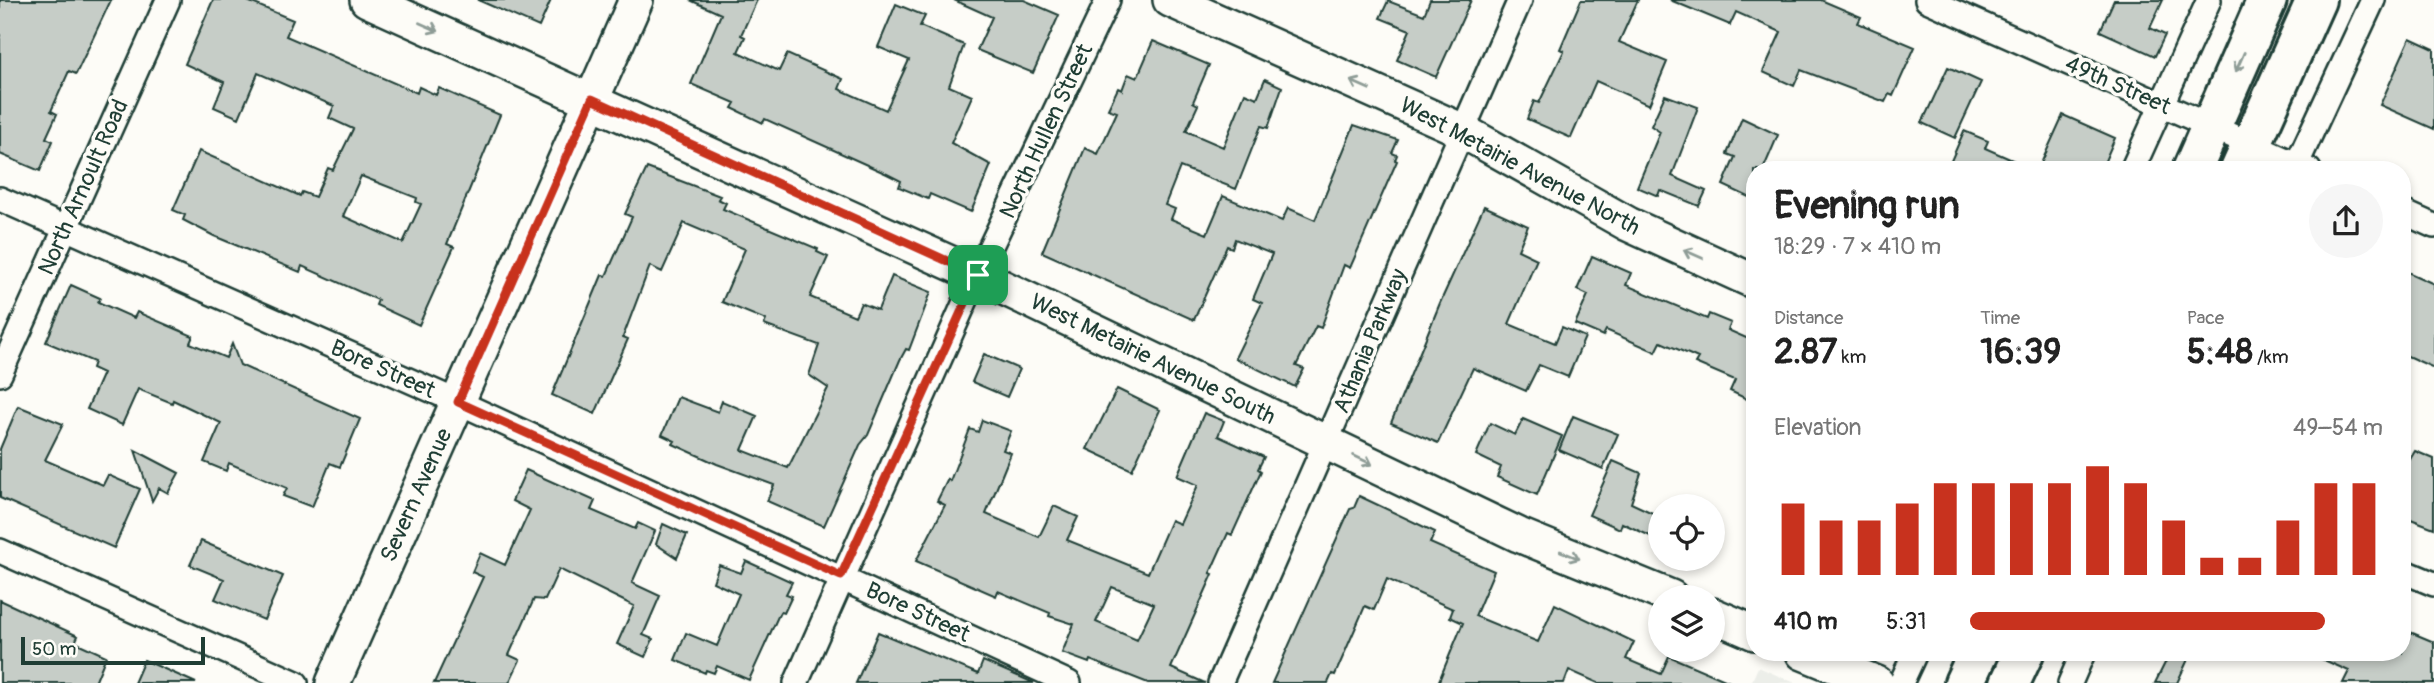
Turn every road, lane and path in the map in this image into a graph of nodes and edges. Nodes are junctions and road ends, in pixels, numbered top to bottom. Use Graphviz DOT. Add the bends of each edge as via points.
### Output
graph roads {
  1 [pos="168,0"];
  2 [pos="367,0"];
  3 [pos="636,0"];
  4 [pos="1108,0"];
  5 [pos="1170,0"];
  6 [pos="1520,0"];
  7 [pos="1927,0"];
  8 [pos="2209,0"];
  9 [pos="2267,0"];
  10 [pos="2316,0"];
  11 [pos="2373,0"];
  12 [pos="592,99"];
  13 [pos="2161,104"];
  14 [pos="2211,127"];
  15 [pos="1461,130"];
  16 [pos="2246,157"];
  17 [pos="2136,161"];
  18 [pos="2196,161"];
  19 [pos="2266,161"];
  20 [pos="2303,161"];
  21 [pos="0,199"];
  22 [pos="2411,216"];
  23 [pos="2434,226"];
  24 [pos="65,227"];
  25 [pos="978,275"];
  26 [pos="1746,278"];
  27 [pos="0,374"];
  28 [pos="458,402"];
  29 [pos="1326,442"];
  30 [pos="0,551"];
  31 [pos="2411,574"];
  32 [pos="841,576"];
  33 [pos="2434,584"];
  34 [pos="1648,588"];
  35 [pos="1725,620"];
  36 [pos="1746,629"];
  37 [pos="1823,661"];
  38 [pos="1911,661"];
  39 [pos="1974,661"];
  40 [pos="2080,661"];
  41 [pos="296,683"];
  42 [pos="333,683"];
  43 [pos="796,683"];
  44 [pos="1069,683"];
  45 [pos="1220,683"];
  46 [pos="1877,683"];
  47 [pos="1901,683"];
  48 [pos="1964,683"];
  49 [pos="2070,683"];
  1 -- 24 [label="street, North Arnoult Road"];
  2 -- 12 [label="main road, West Metairie Avenue South, one-way"];
  3 -- 12 [label="main road, Severn Avenue"];
  4 -- 25 [label="street, North Hullen Street"];
  15 -- 5 [label="main road, West Metairie Avenue North, one-way"];
  6 -- 15 [label="street, Athania Parkway"];
  7 -- 13 [label="street, 49th Street"];
  8 -- 13 [label="street"];
  9 -- 14 [label="highway, one-way"];
  10 -- 16 [label="highway"];
  11 -- 20 [label="street"];
  12 -- 25 [label="main road, West Metairie Avenue South"];
  12 -- 28 [label="main road, Severn Avenue"];
  13 -- 14 [label="street, 49th Street"];
  13 -- 17 [label="street"];
  14 -- 16 [label="street, 49th Street"];
  14 -- 18 [label="highway"];
  26 -- 15 [label="main road, West Metairie Avenue North, one-way" via="1628,224"];
  15 -- 29 [label="street, Athania Parkway"];
  16 -- 19 [label="street, 49th Street"];
  21 -- 24 [label="street, Bore Street"];
  22 -- 23 [label="street"];
  24 -- 27 [label="street, North Arnoult Road"];
  24 -- 28 [label="street, Bore Street"];
  25 -- 29 [label="main road, West Metairie Avenue South"];
  25 -- 32 [label="street, North Hullen Street"];
  28 -- 32 [label="street, Bore Street"];
  28 -- 42 [label="main road, Severn Avenue"];
  29 -- 34 [label="main road, West Metairie Avenue South, one-way" via="1519,535"];
  29 -- 45 [label="street, Athania Parkway"];
  30 -- 41 [label="street"];
  31 -- 33 [label="street"];
  32 -- 43 [label="street, North Hullen Street"];
  32 -- 44 [label="street, Bore Street"];
  35 -- 36 [label="main road"];
  37 -- 46 [label="main road"];
  38 -- 47 [label="street"];
  39 -- 48 [label="highway"];
  40 -- 49 [label="street"];
}
